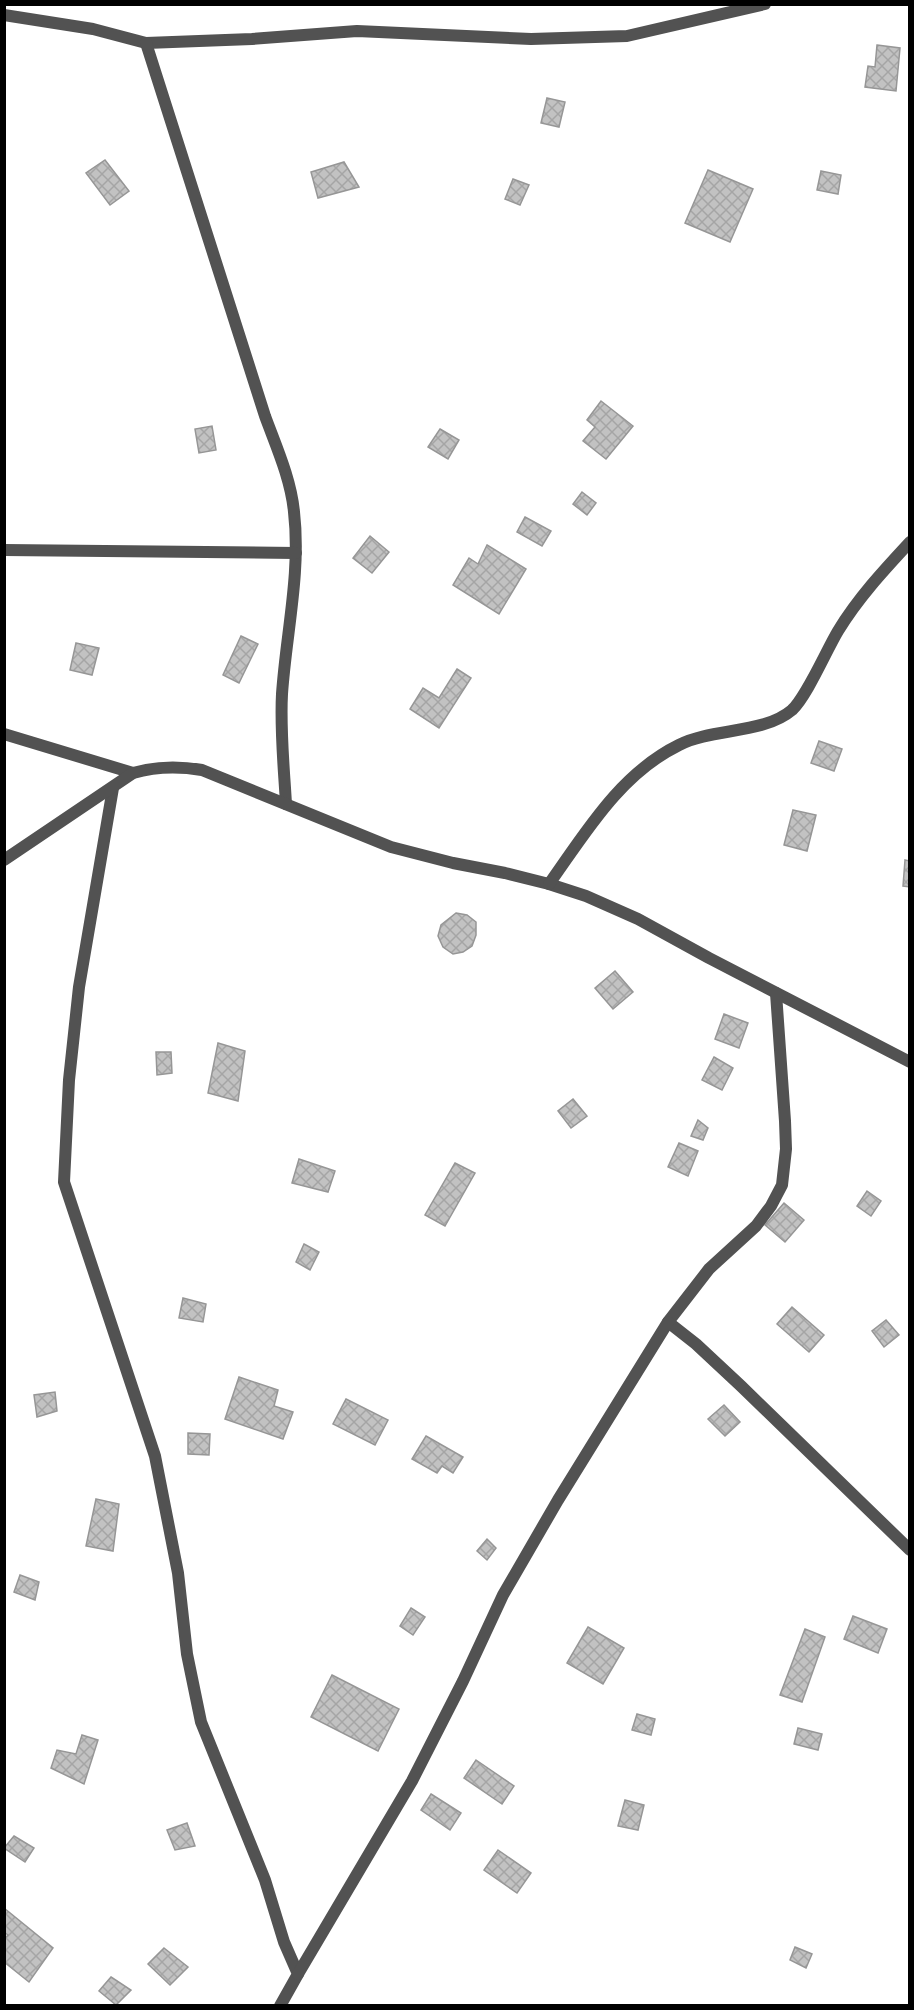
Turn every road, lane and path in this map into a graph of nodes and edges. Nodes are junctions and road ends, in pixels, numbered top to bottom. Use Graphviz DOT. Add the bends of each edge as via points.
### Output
graph roads {
  1 [pos="765,4"];
  2 [pos="4,15"];
  3 [pos="146,43"];
  4 [pos="909,542"];
  5 [pos="4,549"];
  6 [pos="296,553"];
  7 [pos="4,734"];
  8 [pos="133,773"];
  9 [pos="113,788"];
  10 [pos="286,804"];
  11 [pos="4,860"];
  12 [pos="549,884"];
  13 [pos="776,993"];
  14 [pos="909,1062"];
  15 [pos="668,1322"];
  16 [pos="909,1550"];
  17 [pos="298,1974"];
  18 [pos="280,2006"];
  1 -- 3 [label="street" via="627,36 531,39 357,31"];
  2 -- 3 [label="street" via="93,29"];
  3 -- 6 [label="street" via="283,464 294,510"];
  4 -- 12 [label="street" via="857,603 791,711 763,724 680,744 639,771 610,800"];
  5 -- 6 [label="street"];
  6 -- 10 [label="street" via="282,695"];
  7 -- 8 [label="street"];
  8 -- 9 [label="street"];
  8 -- 10 [label="street" via="151,768 202,770"];
  9 -- 11 [label="street"];
  9 -- 17 [label="street" via="79,987 64,1182 155,1456 201,1722"];
  10 -- 12 [label="street" via="391,847"];
  12 -- 13 [label="street" via="638,919"];
  13 -- 14 [label="street"];
  13 -- 15 [label="street" via="786,1121 782,1185 756,1226 709,1269"];
  15 -- 16 [label="street" via="741,1386"];
  15 -- 17 [label="street" via="503,1595 412,1781"];
  17 -- 18 [label="street"];
}
